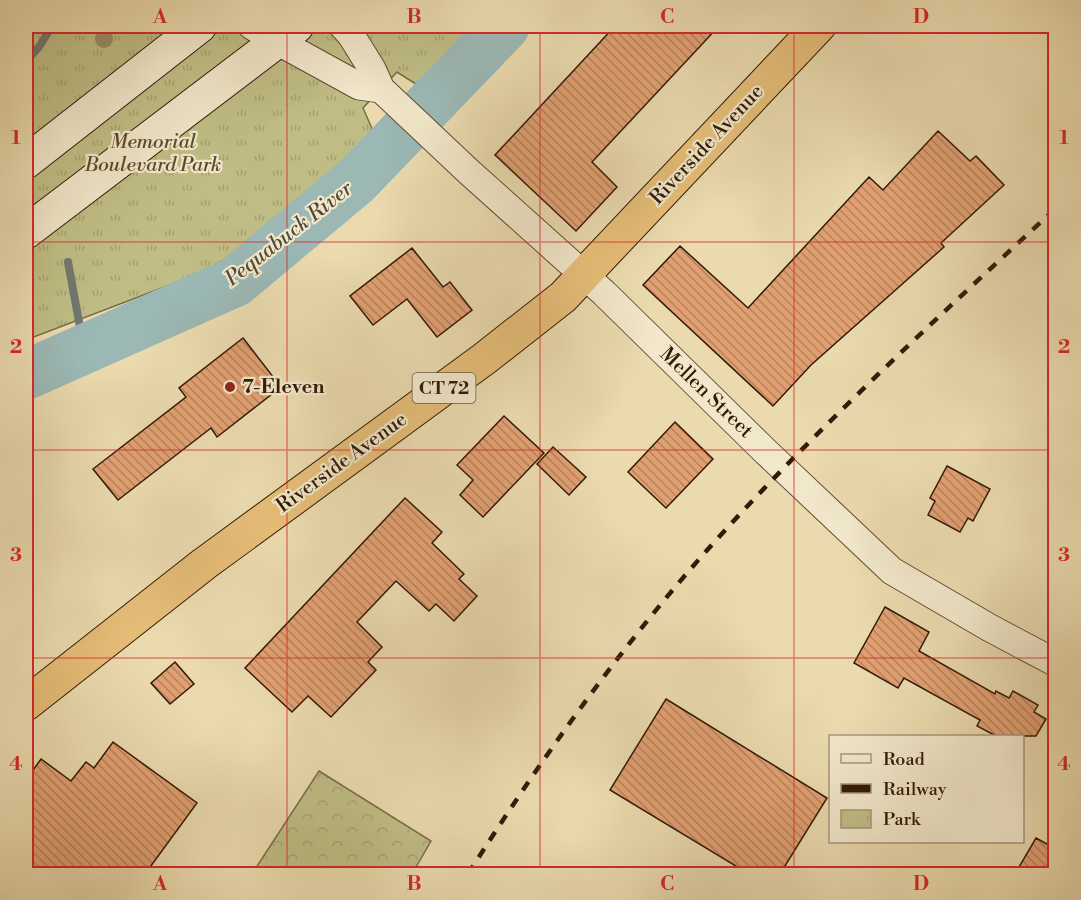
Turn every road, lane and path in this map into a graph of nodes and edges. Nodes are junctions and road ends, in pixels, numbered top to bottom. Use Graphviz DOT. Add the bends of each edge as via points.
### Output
graph roads {
  1 [pos="200,26"];
  2 [pos="343,26"];
  3 [pos="819,26"];
  4 [pos="275,31"];
  5 [pos="381,89"];
  6 [pos="26,162"];
  7 [pos="26,232"];
  8 [pos="584,276"];
  9 [pos="1056,663"];
  10 [pos="26,704"];
  1 -- 6 [label="main road"];
  2 -- 5 [label="street, Mellen Street"];
  3 -- 8 [label="highway, Riverside Avenue / CT 72"];
  4 -- 5 [label="street" via="359,86"];
  4 -- 7 [label="main road"];
  5 -- 8 [label="street, Mellen Street"];
  8 -- 9 [label="street, Mellen Street" via="892,571"];
  8 -- 10 [label="highway, Riverside Avenue / CT 72" via="507,341 204,564"];
}
